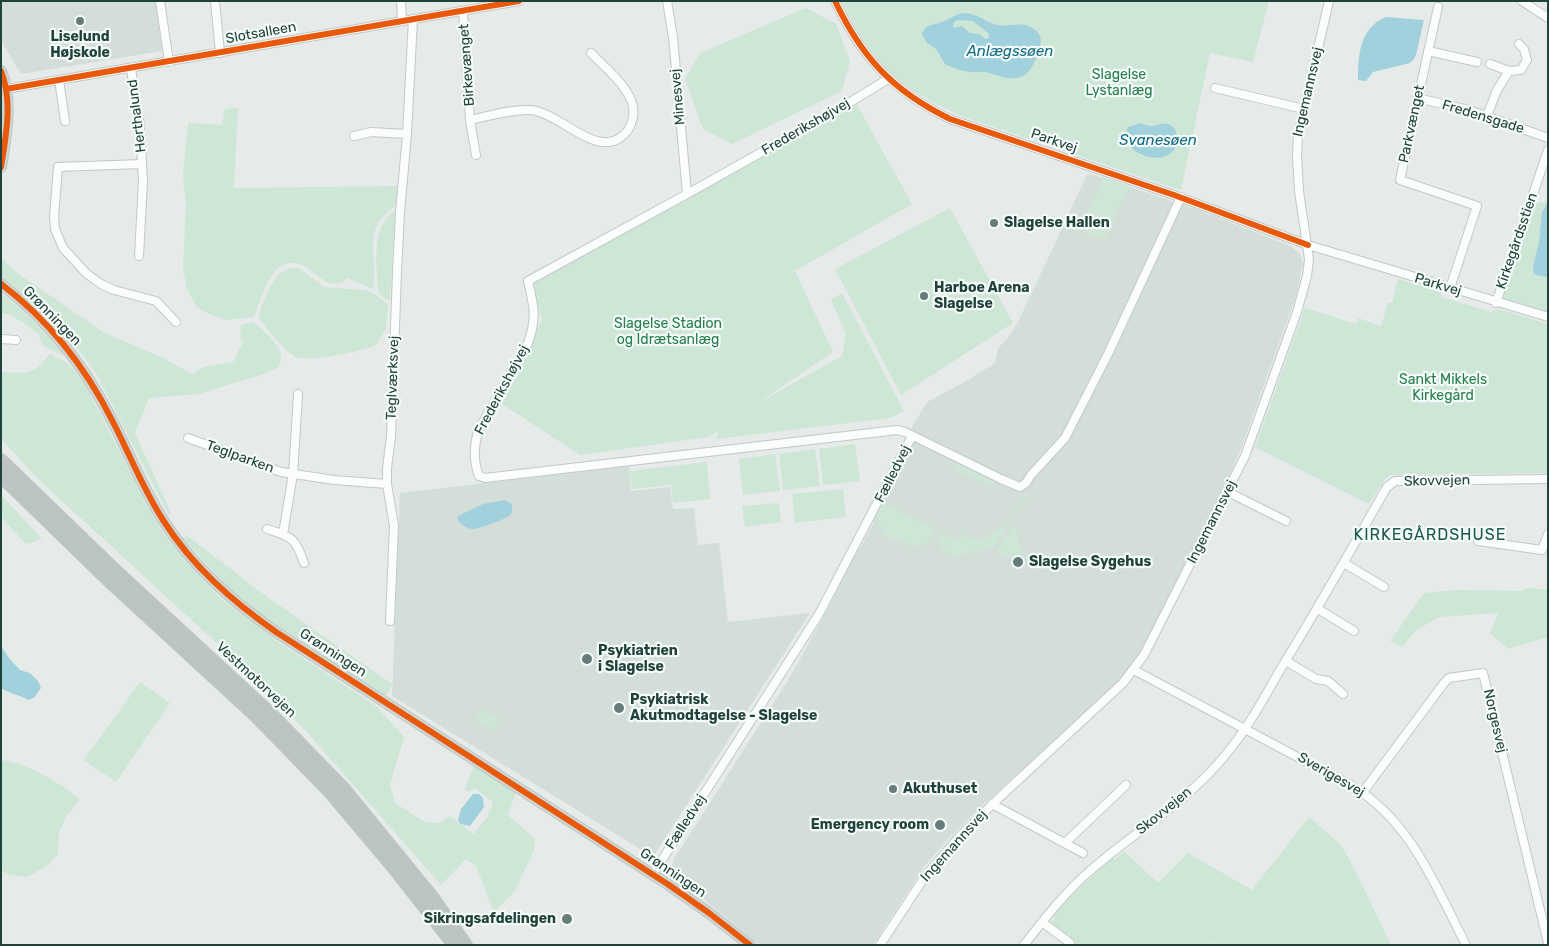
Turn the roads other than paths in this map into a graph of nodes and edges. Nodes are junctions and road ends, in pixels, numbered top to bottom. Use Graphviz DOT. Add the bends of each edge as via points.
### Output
graph roads {
  1 [pos="160,1"];
  2 [pos="216,1"];
  3 [pos="401,1"];
  4 [pos="519,1"];
  5 [pos="667,1"];
  6 [pos="835,1"];
  7 [pos="1329,1"];
  8 [pos="1522,1"];
  9 [pos="464,8"];
  10 [pos="1438,8"];
  11 [pos="1548,18"];
  12 [pos="412,20"];
  13 [pos="402,21"];
  14 [pos="1519,44"];
  15 [pos="1428,51"];
  16 [pos="220,53"];
  17 [pos="591,53"];
  18 [pos="169,62"];
  19 [pos="1477,62"];
  20 [pos="1490,64"];
  21 [pos="131,68"];
  22 [pos="1,71"];
  23 [pos="1509,71"];
  24 [pos="888,79"];
  25 [pos="59,80"];
  26 [pos="1215,88"];
  27 [pos="6,89"];
  28 [pos="1417,98"];
  29 [pos="1304,109"];
  30 [pos="1487,116"];
  31 [pos="470,120"];
  32 [pos="65,121"];
  33 [pos="408,134"];
  34 [pos="354,136"];
  35 [pos="1548,138"];
  36 [pos="1548,150"];
  37 [pos="476,154"];
  38 [pos="142,164"];
  39 [pos="1,167"];
  40 [pos="687,194"];
  41 [pos="1181,197"];
  42 [pos="1308,245"];
  43 [pos="139,256"];
  44 [pos="1,284"];
  45 [pos="1450,288"];
  46 [pos="1496,303"];
  47 [pos="1548,317"];
  48 [pos="176,322"];
  49 [pos="1,339"];
  50 [pos="16,340"];
  51 [pos="298,394"];
  52 [pos="912,436"];
  53 [pos="188,438"];
  54 [pos="1,460"];
  55 [pos="293,474"];
  56 [pos="1,476"];
  57 [pos="1548,479"];
  58 [pos="387,484"];
  59 [pos="1228,492"];
  60 [pos="1286,520"];
  61 [pos="266,529"];
  62 [pos="283,534"];
  63 [pos="1548,534"];
  64 [pos="1478,541"];
  65 [pos="304,562"];
  66 [pos="1344,563"];
  67 [pos="1384,587"];
  68 [pos="1318,609"];
  69 [pos="390,621"];
  70 [pos="1354,631"];
  71 [pos="1286,661"];
  72 [pos="1134,670"];
  73 [pos="1343,694"];
  74 [pos="1245,728"];
  75 [pos="1126,784"];
  76 [pos="1363,792"];
  77 [pos="992,804"];
  78 [pos="1065,843"];
  79 [pos="1083,853"];
  80 [pos="653,874"];
  81 [pos="433,898"];
  82 [pos="1042,922"];
  83 [pos="1548,942"];
  84 [pos="1070,943"];
  85 [pos="454,945"];
  86 [pos="466,945"];
  87 [pos="474,945"];
  88 [pos="750,945"];
  89 [pos="880,945"];
  90 [pos="1024,945"];
  91 [pos="1466,945"];
  1 -- 18 [label="street"];
  2 -- 16 [label="street"];
  3 -- 13 [label="street"];
  4 -- 9 [label="street, Slotsalleen"];
  5 -- 40 [label="street, Minesvej"];
  6 -- 24 [label="street, Parkvej" via="866,55"];
  7 -- 29 [label="street, Ingemannsvej"];
  8 -- 11 [label="street"];
  9 -- 12 [label="street, Slotsalleen"];
  9 -- 31 [label="street, Birkevænget"];
  10 -- 15 [label="street, Parkvænget"];
  12 -- 13 [label="street, Slotsalleen"];
  12 -- 33 [label="street, Teglværksvej"];
  13 -- 16 [label="street, Slotsalleen"];
  14 -- 23 [label="street" via="1527,60 1521,70"];
  15 -- 19 [label="street"];
  15 -- 28 [label="street, Parkvænget"];
  16 -- 18 [label="street, Slotsalleen"];
  17 -- 31 [label="street, Birkevænget" via="629,94 634,106 631,126 618,139 610,142 592,140 552,116 530,110"];
  18 -- 21 [label="street, Slotsalleen"];
  20 -- 23 [label="street"];
  21 -- 25 [label="street, Slotsalleen"];
  21 -- 38 [label="street, Herthalund"];
  22 -- 27 [label="main road"];
  23 -- 30 [label="street" via="1496,90"];
  24 -- 40 [label="street, Frederikshøjvej"];
  24 -- 41 [label="street, Parkvej" via="906,94 950,119"];
  25 -- 27 [label="street, Slotsalleen"];
  25 -- 32 [label="street"];
  26 -- 29 [label="street"];
  27 -- 39 [label="main road" via="8,110"];
  28 -- 30 [label="street, Fredensgade"];
  28 -- 45 [label="street, Parkvænget" via="1400,180 1476,206"];
  29 -- 42 [label="street, Ingemannsvej" via="1297,156"];
  30 -- 35 [label="street, Fredensgade"];
  31 -- 37 [label="street, Birkevænget"];
  33 -- 34 [label="street" via="371,132"];
  33 -- 58 [label="street, Teglværksvej" via="400,213"];
  36 -- 46 [label="street, Kirkegårdsstien"];
  38 -- 43 [label="street, Herthalund"];
  38 -- 48 [label="street, Herthalund" via="58,168 55,229 63,248 87,274 114,290 156,301"];
  40 -- 52 [label="street, Frederikshøjvej" via="528,281 534,305 532,330 528,343 478,431 474,455 479,476 485,478 887,430"];
  41 -- 42 [label="street, Parkvej"];
  41 -- 52 [label="street, Fælledvej" via="1065,438 1026,483 1020,487"];
  42 -- 45 [label="street, Parkvej"];
  42 -- 59 [label="street, Ingemannsvej" via="1308,270 1297,312 1251,442"];
  44 -- 80 [label="main road, Grønningen" via="38,315 73,356 100,397 163,521 183,549 228,596 276,632"];
  45 -- 46 [label="street, Parkvej"];
  46 -- 47 [label="street, Parkvej"];
  49 -- 50 [label="street"];
  51 -- 55 [label="street, Teglparken"];
  52 -- 80 [label="street, Fælledvej" via="819,614"];
  53 -- 55 [label="street, Teglparken"];
  54 -- 81 [label="highway, Vestmotorvejen" via="273,716 344,789"];
  55 -- 58 [label="street, Teglparken"];
  55 -- 62 [label="street, Teglparken"];
  56 -- 85 [label="highway, Vestmotorvejen" via="256,716 316,777 393,866"];
  57 -- 66 [label="street, Skovvejen" via="1390,483"];
  58 -- 69 [label="street, Teglværksvej" via="394,526"];
  59 -- 60 [label="street"];
  59 -- 72 [label="street, Ingemannsvej"];
  61 -- 62 [label="street"];
  62 -- 65 [label="street" via="298,545"];
  63 -- 64 [label="street" via="1542,550"];
  66 -- 67 [label="street"];
  66 -- 68 [label="street, Skovvejen"];
  68 -- 70 [label="street"];
  68 -- 71 [label="street, Skovvejen"];
  71 -- 73 [label="street" via="1316,679 1328,681"];
  71 -- 74 [label="street, Skovvejen"];
  72 -- 74 [label="street, Sverigesvej"];
  72 -- 77 [label="street, Ingemannsvej" via="1124,683"];
  74 -- 76 [label="street, Sverigesvej"];
  74 -- 82 [label="street, Skovvejen" via="1205,778 1090,870"];
  75 -- 78 [label="street"];
  76 -- 83 [label="street, Norgesvej" via="1444,683 1450,678 1483,673"];
  76 -- 91 [label="street, Sverigesvej" via="1395,821 1416,848"];
  77 -- 78 [label="street"];
  77 -- 89 [label="street, Ingemannsvej" via="940,858"];
  78 -- 79 [label="street"];
  80 -- 88 [label="main road, Grønningen"];
  81 -- 86 [label="highway, Vestmotorvejen"];
  81 -- 87 [label="highway" via="443,902"];
  82 -- 84 [label="street"];
  82 -- 90 [label="street, Skovvejen"];
}
